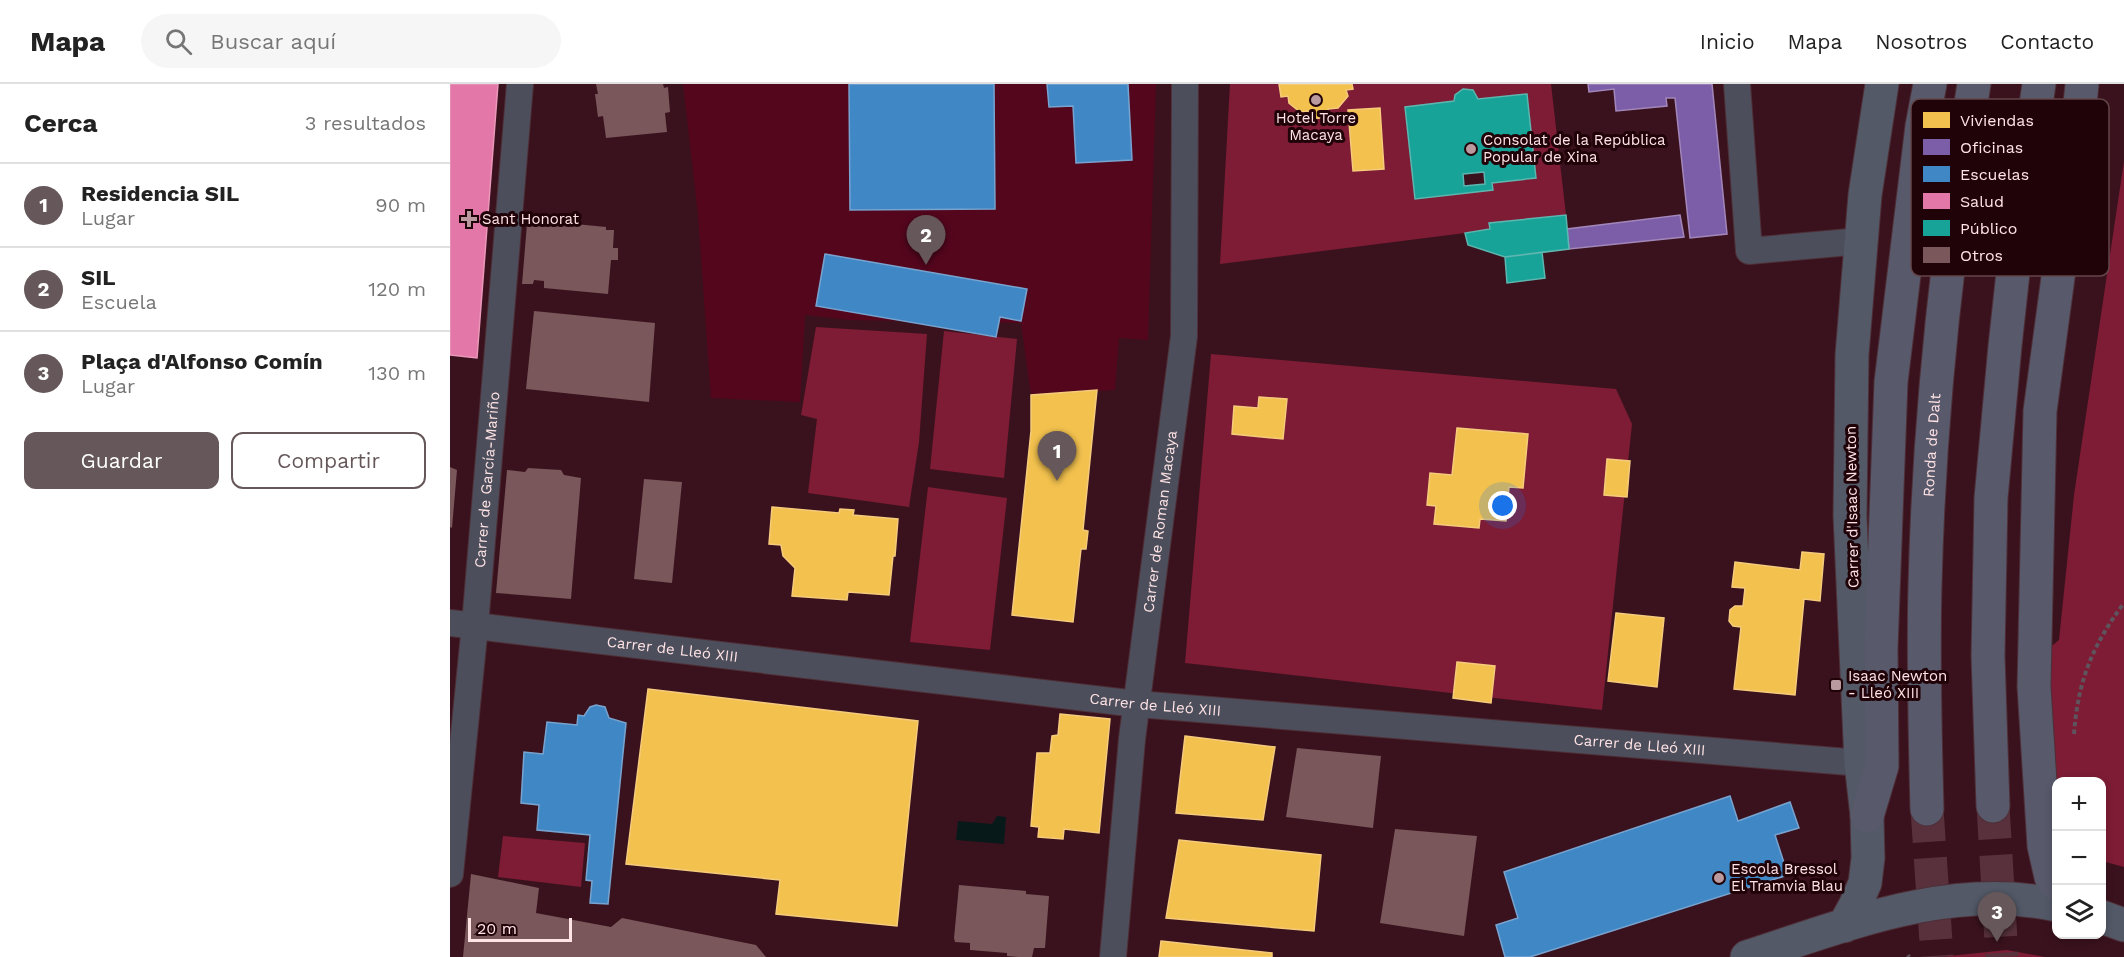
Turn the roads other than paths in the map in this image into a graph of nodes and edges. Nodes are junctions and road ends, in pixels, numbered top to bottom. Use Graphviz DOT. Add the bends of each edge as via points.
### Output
graph roads {
  1 [pos="520,84"];
  2 [pos="1185,84"];
  3 [pos="1737,84"];
  4 [pos="1882,84"];
  5 [pos="1930,84"];
  6 [pos="1974,84"];
  7 [pos="2039,84"];
  8 [pos="2082,84"];
  9 [pos="1927,99"];
  10 [pos="1972,99"];
  11 [pos="2037,99"];
  12 [pos="2080,99"];
  13 [pos="1911,217"];
  14 [pos="1861,241"];
  15 [pos="1949,276"];
  16 [pos="2013,276"];
  17 [pos="2058,276"];
  18 [pos="450,623"];
  19 [pos="475,625"];
  20 [pos="1137,704"];
  21 [pos="1861,763"];
  22 [pos="1993,806"];
  23 [pos="1927,809"];
  24 [pos="1867,816"];
  25 [pos="450,874"];
  26 [pos="2052,878"];
  27 [pos="2052,903"];
  28 [pos="2106,918"];
  29 [pos="2124,925"];
  30 [pos="1844,926"];
  31 [pos="1113,957"];
  32 [pos="1747,957"];
  1 -- 19 [label="street, Carrer de García-Mariño"];
  2 -- 20 [label="street, Carrer de Roman Macaya" via="1184,336"];
  3 -- 14 [label="street" via="1749,251"];
  4 -- 14 [label="street, Carrer d'Isaac Newton"];
  5 -- 9 [label="highway"];
  6 -- 10 [label="highway, Ronda de Dalt"];
  7 -- 11 [label="highway"];
  8 -- 12 [label="highway"];
  13 -- 24 [label="highway" via="1891,382 1881,649 1882,766"];
  14 -- 21 [label="street, Carrer d'Isaac Newton" via="1852,355 1850,516"];
  15 -- 23 [label="highway, Ronda de Dalt" via="1932,441 1925,586"];
  16 -- 22 [label="highway" via="1991,498 1988,656"];
  17 -- 26 [label="highway" via="2040,411 2034,687 2044,846"];
  18 -- 19 [label="street, Carrer de Lleó XIII"];
  19 -- 20 [label="street, Carrer de Lleó XIII"];
  19 -- 25 [label="street, Carrer de García-Mariño"];
  20 -- 21 [label="street, Carrer de Lleó XIII"];
  20 -- 31 [label="street, Carrer de Roman Macaya"];
  21 -- 24 [label="street, Carrer d'Isaac Newton"];
  24 -- 30 [label="street, Carrer d'Isaac Newton" via="1865,883"];
  27 -- 30 [label="street" via="1967,899 1919,905"];
  28 -- 29 [label="street"];
  30 -- 32 [label="street"];
}
